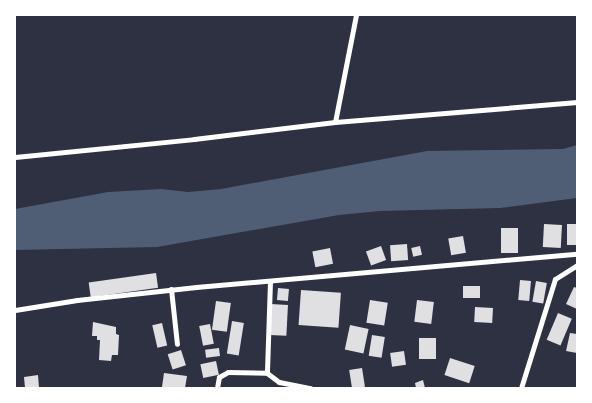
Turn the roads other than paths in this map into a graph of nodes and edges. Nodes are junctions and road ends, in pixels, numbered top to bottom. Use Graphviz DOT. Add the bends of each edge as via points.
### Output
graph roads {
  1 [pos="356,15"];
  2 [pos="577,102"];
  3 [pos="335,122"];
  4 [pos="15,157"];
  5 [pos="577,254"];
  6 [pos="577,265"];
  7 [pos="270,281"];
  8 [pos="171,290"];
  9 [pos="15,310"];
  10 [pos="177,344"];
  11 [pos="267,373"];
  12 [pos="216,388"];
  13 [pos="310,388"];
  14 [pos="521,388"];
  1 -- 3 [label="street"];
  2 -- 3 [label="street"];
  3 -- 4 [label="street"];
  5 -- 7 [label="street"];
  6 -- 14 [label="street" via="555,279"];
  7 -- 8 [label="street"];
  7 -- 11 [label="street"];
  8 -- 9 [label="street"];
  8 -- 10 [label="street"];
  11 -- 12 [label="street" via="228,372 219,377"];
  11 -- 13 [label="street" via="279,382"];
}
